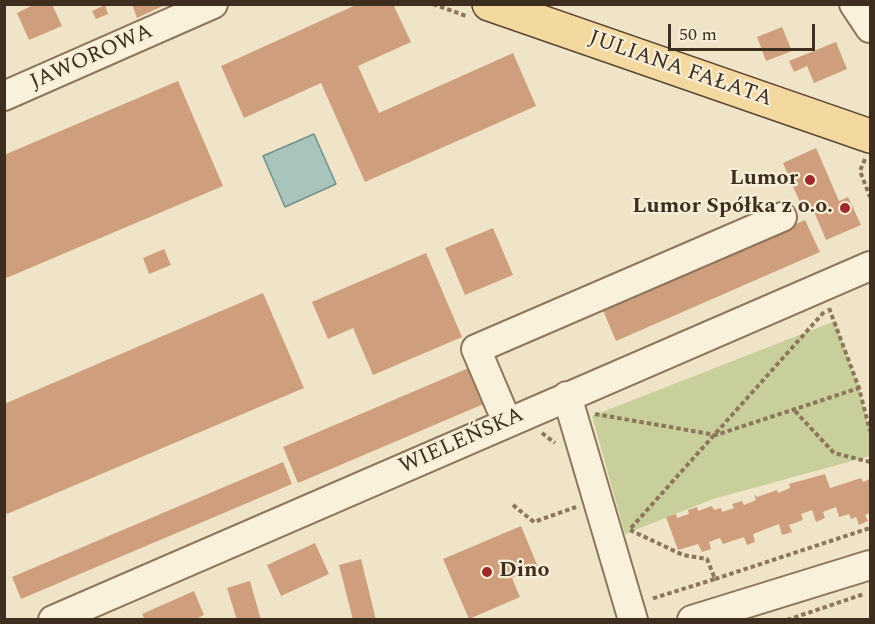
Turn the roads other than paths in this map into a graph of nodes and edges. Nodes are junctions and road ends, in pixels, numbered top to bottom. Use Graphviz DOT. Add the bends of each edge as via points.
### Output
graph roads {
  1 [pos="213,4"];
  2 [pos="489,4"];
  3 [pos="854,4"];
  4 [pos="870,28"];
  5 [pos="4,96"];
  6 [pos="869,144"];
  7 [pos="782,217"];
  8 [pos="870,266"];
  9 [pos="567,396"];
  10 [pos="507,422"];
  11 [pos="870,565"];
  12 [pos="638,610"];
  13 [pos="53,620"];
  14 [pos="692,620"];
  1 -- 5 [label="street, JAWOROWA"];
  2 -- 6 [label="main road, JULIANA FAŁATA"];
  3 -- 4 [label="street"];
  7 -- 10 [label="street" via="476,349"];
  8 -- 9 [label="street, WIELEŃSKA"];
  9 -- 10 [label="street, WIELEŃSKA"];
  9 -- 12 [label="street"];
  10 -- 13 [label="street, WIELEŃSKA"];
  11 -- 14 [label="street"];
}
